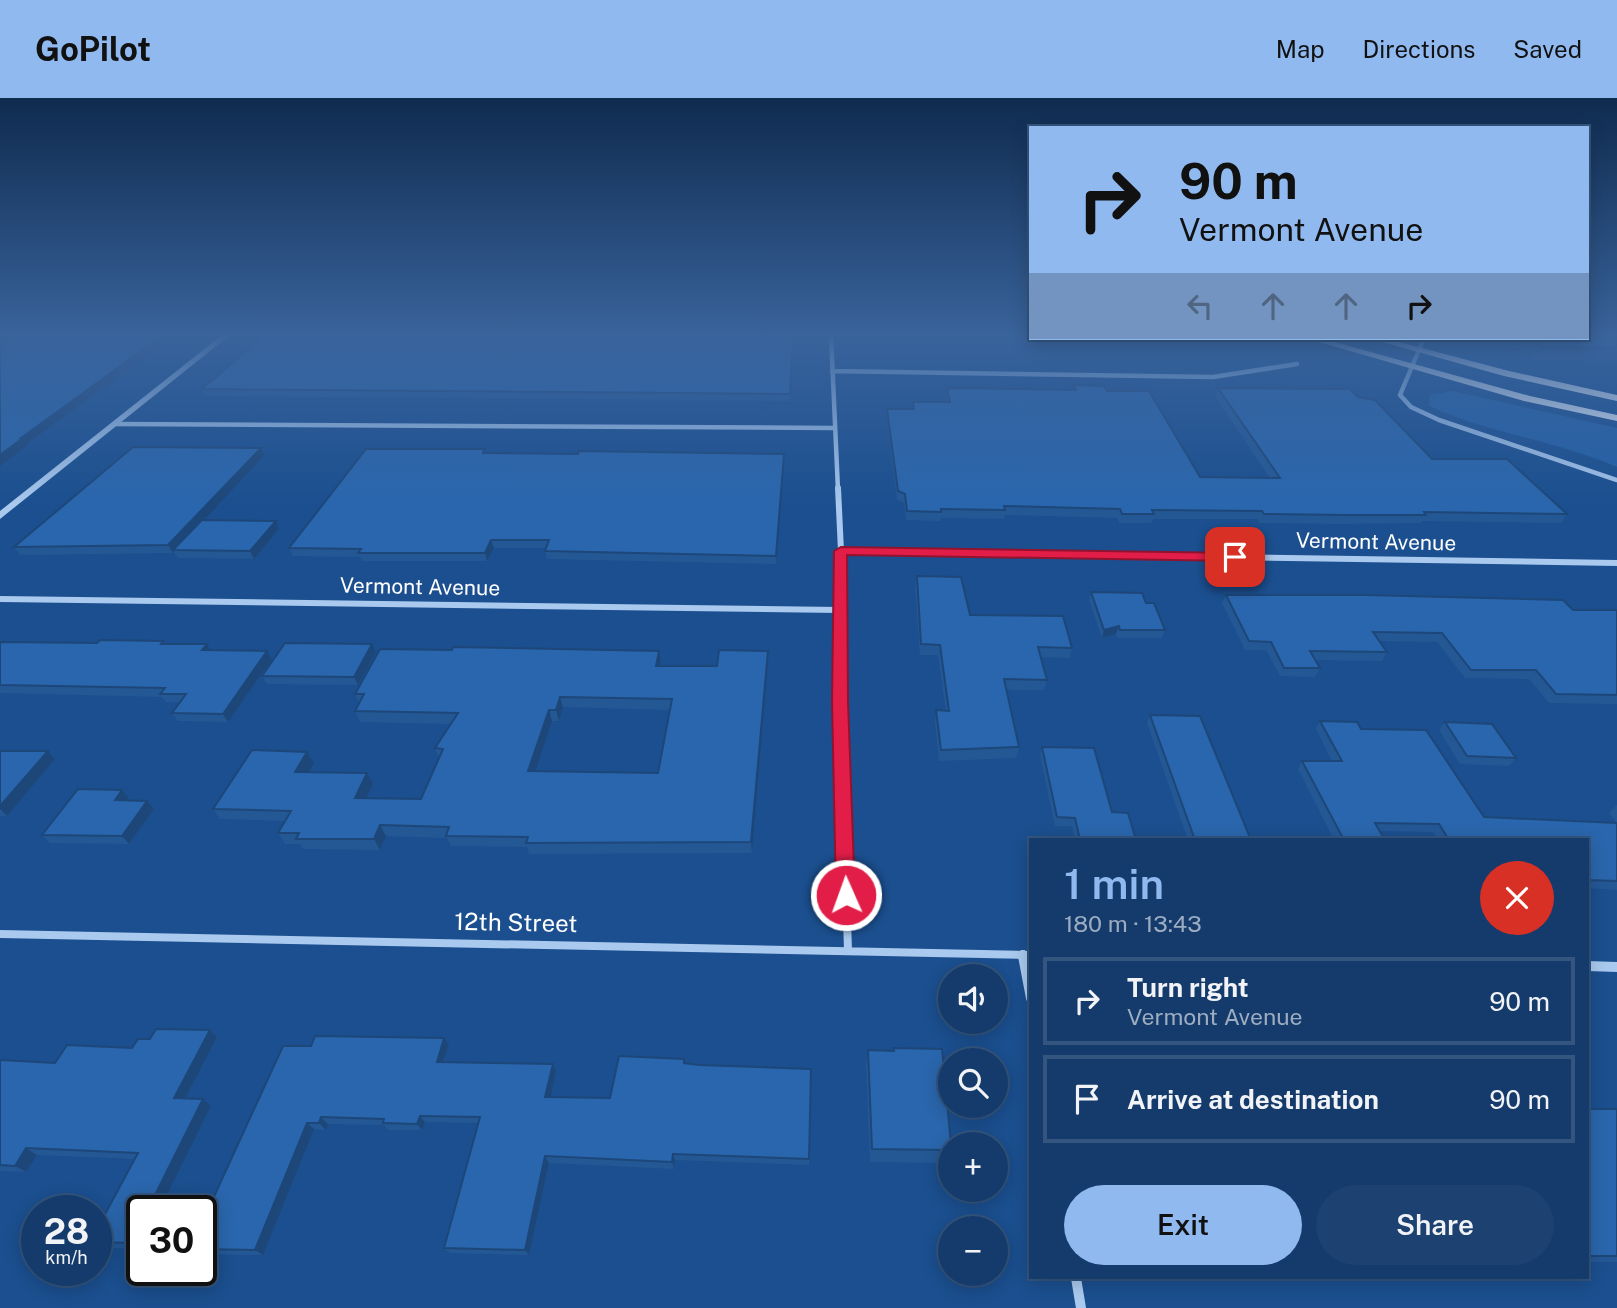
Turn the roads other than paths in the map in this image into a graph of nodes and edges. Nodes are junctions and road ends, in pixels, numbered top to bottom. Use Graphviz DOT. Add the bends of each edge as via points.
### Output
graph roads {
  1 [pos="157,391"];
  2 [pos="833,391"];
  3 [pos="1403,391"];
  4 [pos="1503,391"];
  5 [pos="1589,391"];
  6 [pos="1617,398"];
  7 [pos="1617,418"];
  8 [pos="116,424"];
  9 [pos="835,428"];
  10 [pos="1617,480"];
  11 [pos="0,516"];
  12 [pos="841,551"];
  13 [pos="1617,563"];
  14 [pos="0,599"];
  15 [pos="840,610"];
  16 [pos="0,934"];
  17 [pos="848,951"];
  18 [pos="1027,955"];
  19 [pos="1589,966"];
  20 [pos="1617,967"];
  21 [pos="1029,976"];
  22 [pos="1076,1279"];
  23 [pos="1081,1308"];
  1 -- 8 [label="street"];
  2 -- 9 [label="street"];
  3 -- 10 [label="street" via="1411,407 1439,420"];
  4 -- 7 [label="main road"];
  5 -- 6 [label="main road"];
  8 -- 9 [label="street"];
  8 -- 11 [label="street"];
  9 -- 12 [label="street"];
  12 -- 13 [label="street, Vermont Avenue"];
  12 -- 15 [label="street"];
  14 -- 15 [label="street, Vermont Avenue"];
  15 -- 17 [label="street"];
  16 -- 17 [label="street, 12th Street"];
  17 -- 18 [label="street, 12th Street"];
  18 -- 21 [label="street"];
  19 -- 20 [label="street"];
  22 -- 23 [label="street"];
}
